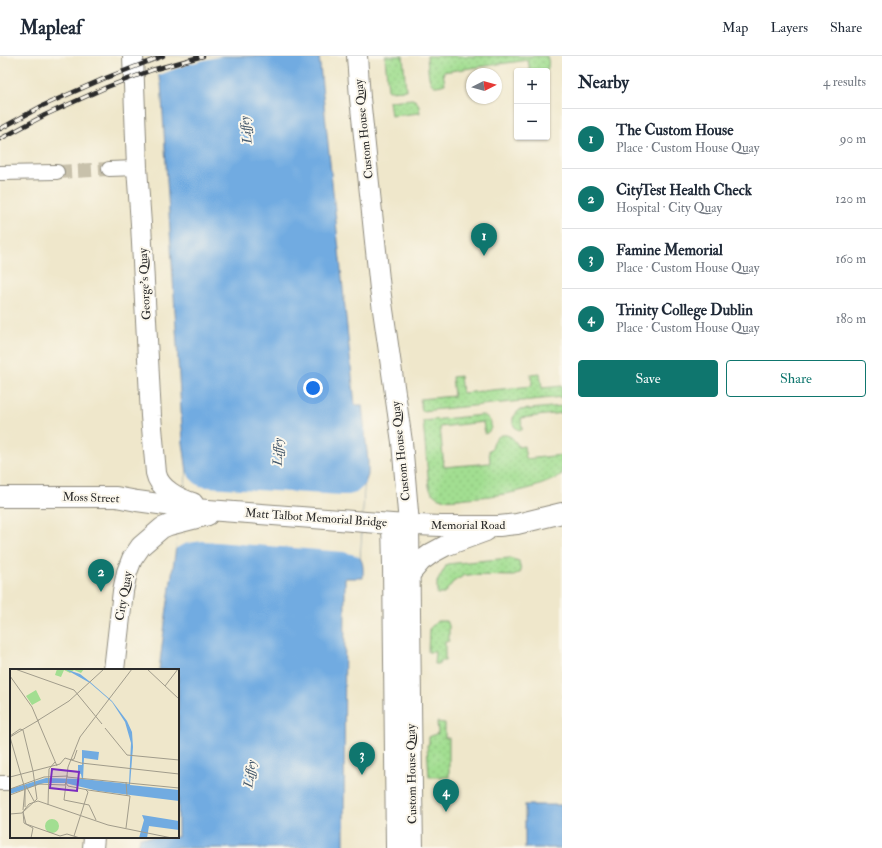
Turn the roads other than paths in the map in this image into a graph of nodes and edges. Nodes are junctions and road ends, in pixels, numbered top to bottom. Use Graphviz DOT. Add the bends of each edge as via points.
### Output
graph roads {
  1 [pos="133,56"];
  2 [pos="357,56"];
  3 [pos="137,168"];
  4 [pos="109,169"];
  5 [pos="58,172"];
  6 [pos="0,173"];
  7 [pos="0,497"];
  8 [pos="181,510"];
  9 [pos="558,513"];
  10 [pos="400,524"];
  11 [pos="499,526"];
  12 [pos="409,575"];
  13 [pos="114,669"];
  14 [pos="94,838"];
  15 [pos="93,848"];
  16 [pos="396,848"];
  17 [pos="413,848"];
  1 -- 3 [label="main road, George's Quay"];
  2 -- 10 [label="main road, Custom House Quay" via="380,289 402,442"];
  3 -- 4 [label="street"];
  3 -- 8 [label="main road, George's Quay" via="156,473 161,485 176,497"];
  5 -- 6 [label="street"];
  7 -- 8 [label="main road, Moss Street" via="116,497"];
  8 -- 10 [label="main road, Matt Talbot Memorial Bridge"];
  8 -- 13 [label="main road, City Quay" via="169,525 141,546 132,559 123,592"];
  9 -- 11 [label="main road, Memorial Road" via="523,523"];
  10 -- 11 [label="main road, Memorial Road"];
  10 -- 12 [label="main road, Custom House Quay"];
  10 -- 16 [label="main road, Custom House Quay" via="393,565"];
  11 -- 12 [label="main road" via="432,553"];
  12 -- 17 [label="main road, Custom House Quay"];
  14 -- 15 [label="main road"];
}
